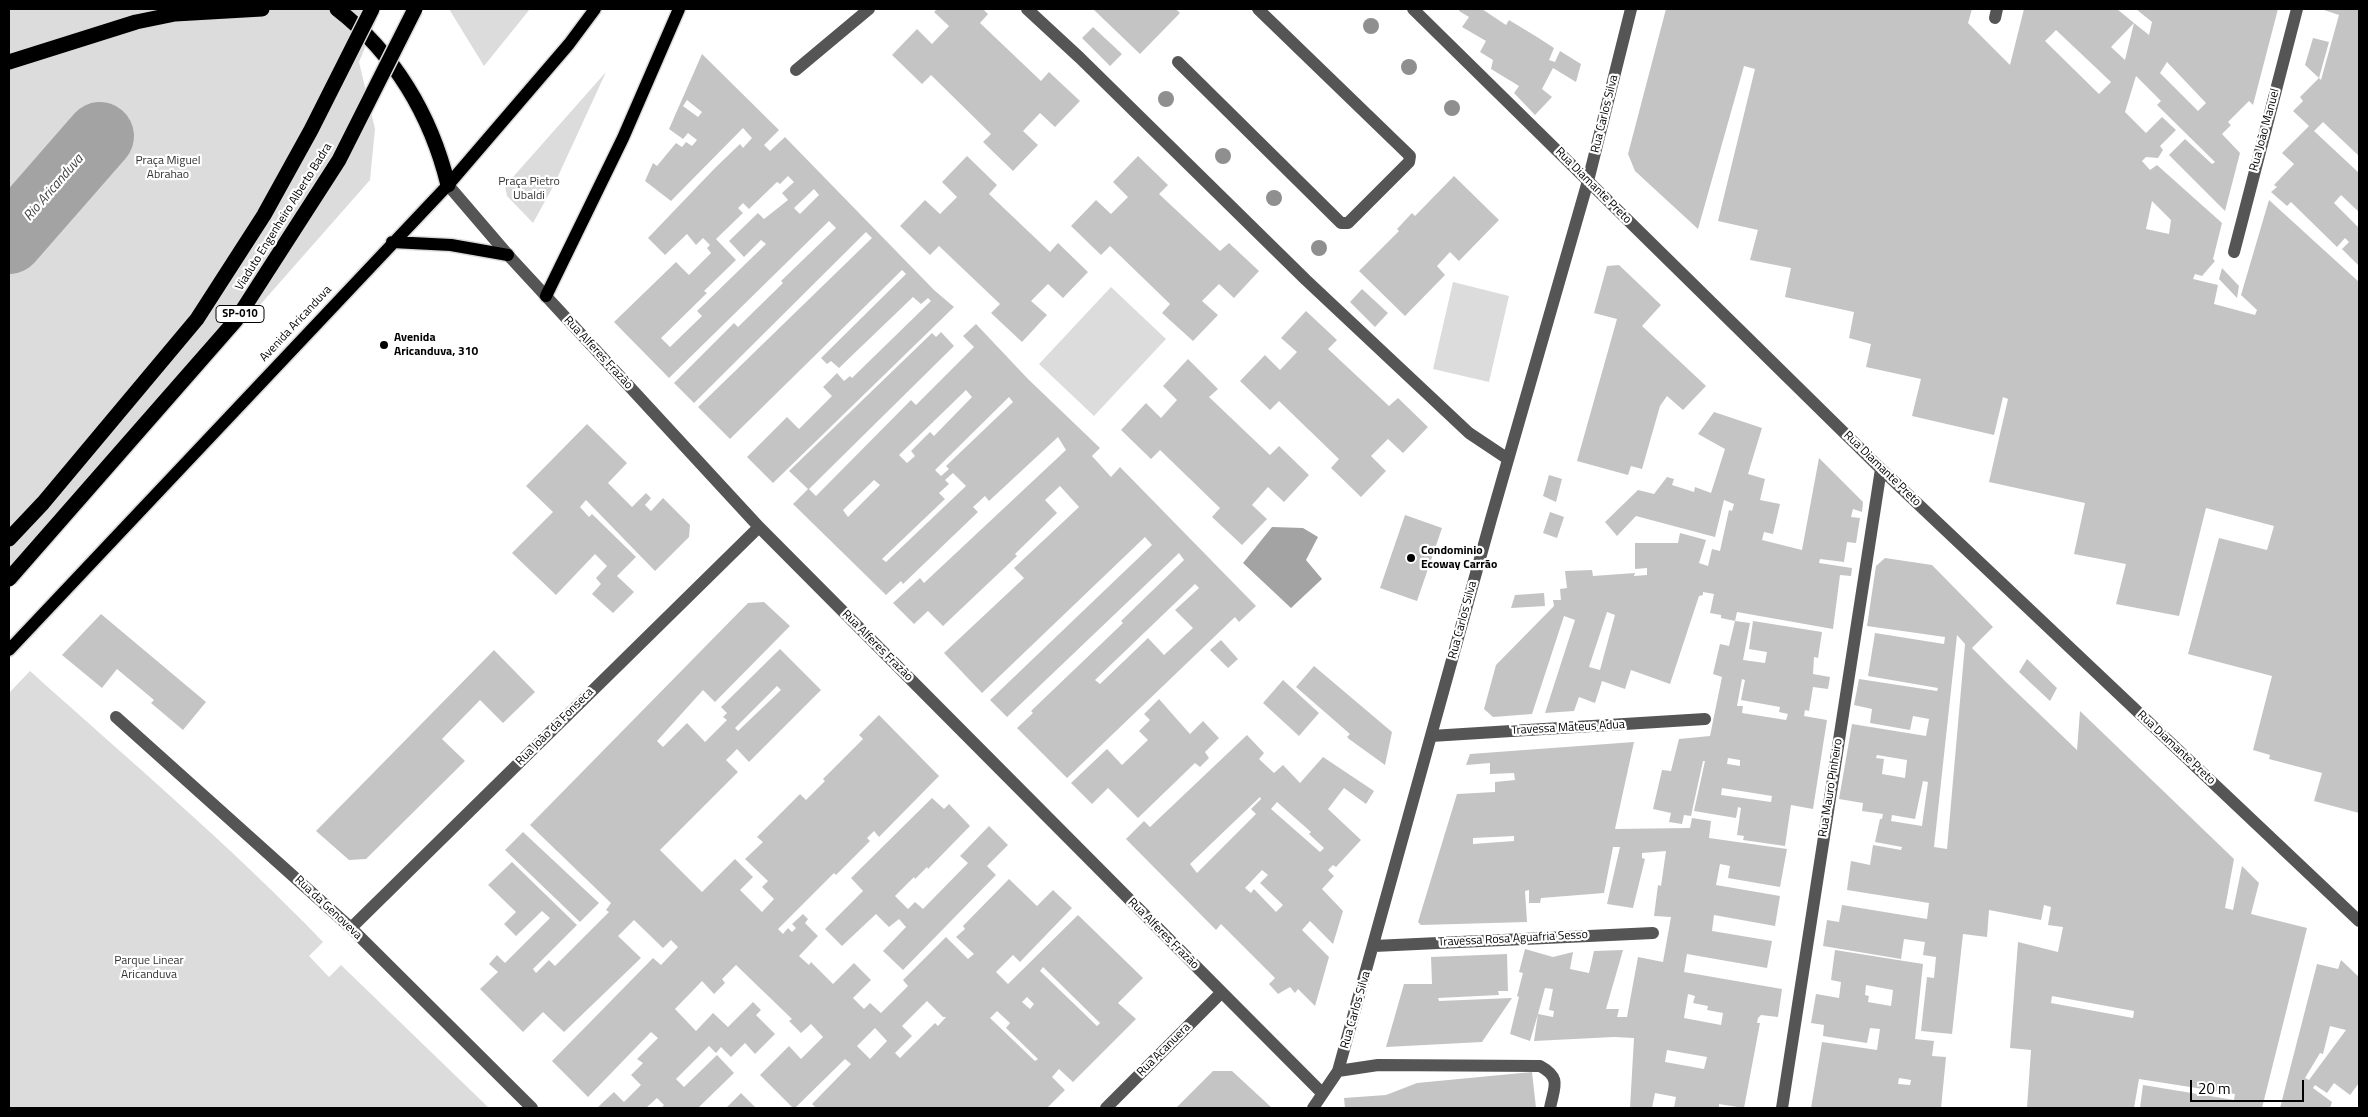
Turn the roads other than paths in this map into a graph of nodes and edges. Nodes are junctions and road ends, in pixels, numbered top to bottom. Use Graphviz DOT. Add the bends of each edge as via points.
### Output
graph roads {
  1 [pos="262,9"];
  2 [pos="337,9"];
  3 [pos="372,9"];
  4 [pos="415,9"];
  5 [pos="595,9"];
  6 [pos="679,9"];
  7 [pos="869,9"];
  8 [pos="1027,9"];
  9 [pos="1258,9"];
  10 [pos="1413,9"];
  11 [pos="1631,9"];
  12 [pos="2297,9"];
  13 [pos="9,62"];
  14 [pos="1178,62"];
  15 [pos="796,70"];
  16 [pos="1588,180"];
  17 [pos="448,185"];
  18 [pos="392,242"];
  19 [pos="2234,252"];
  20 [pos="508,255"];
  21 [pos="546,296"];
  22 [pos="1508,459"];
  23 [pos="1881,469"];
  24 [pos="759,527"];
  25 [pos="9,539"];
  26 [pos="9,579"];
  27 [pos="9,650"];
  28 [pos="116,717"];
  29 [pos="1705,719"];
  30 [pos="1431,736"];
  31 [pos="2359,921"];
  32 [pos="351,928"];
  33 [pos="1653,933"];
  34 [pos="1374,946"];
  35 [pos="1221,993"];
  36 [pos="1338,1071"];
  37 [pos="1322,1093"];
  38 [pos="532,1108"];
  39 [pos="1106,1108"];
  40 [pos="1313,1108"];
  41 [pos="1550,1108"];
  42 [pos="1782,1108"];
  1 -- 13 [label="highway" via="175,14 136,22"];
  2 -- 17 [label="highway" via="376,45 416,100 435,141"];
  3 -- 25 [label="highway, Viaduto Engenheiro Alberto Badra / SP-010, bridge" via="268,207 197,319"];
  4 -- 26 [label="highway, Viaduto Engenheiro Alberto Badra / SP-010, bridge" via="339,160 236,320"];
  5 -- 17 [label="main road, Avenida Aricanduva"];
  6 -- 21 [label="main road" via="623,138"];
  7 -- 15 [label="street"];
  8 -- 22 [label="street" via="1447,413 1469,433"];
  9 -- 14 [label="street" via="1410,156 1410,162 1346,225"];
  10 -- 16 [label="street, Rua Diamante Preto"];
  11 -- 16 [label="street, Rua Carlos Silva"];
  12 -- 19 [label="street, Rua João Manuel"];
  16 -- 22 [label="street, Rua Carlos Silva"];
  16 -- 23 [label="street, Rua Diamante Preto"];
  17 -- 18 [label="main road, Avenida Aricanduva"];
  17 -- 20 [label="street, Rua Alferes Frazão"];
  18 -- 20 [label="main road" via="450,245"];
  18 -- 27 [label="main road, Avenida Aricanduva"];
  20 -- 21 [label="street, Rua Alferes Frazão"];
  21 -- 24 [label="street, Rua Alferes Frazão"];
  22 -- 30 [label="street, Rua Carlos Silva"];
  23 -- 31 [label="street, Rua Diamante Preto"];
  23 -- 42 [label="street, Rua Mauro Pinheiro"];
  24 -- 32 [label="street, Rua João da Fonseca"];
  24 -- 35 [label="street, Rua Alferes Frazão"];
  28 -- 32 [label="street, Rua da Genoveva"];
  29 -- 30 [label="street, Travessa Mateus Adua"];
  30 -- 34 [label="street, Rua Carlos Silva"];
  32 -- 38 [label="street, Rua da Genoveva"];
  33 -- 34 [label="street, Travessa Rosa Aguafria Sesso"];
  34 -- 36 [label="street, Rua Carlos Silva"];
  35 -- 37 [label="street, Rua Alferes Frazão"];
  35 -- 39 [label="street, Rua Acanuera"];
  36 -- 37 [label="street, Rua Carlos Silva"];
  36 -- 41 [label="street" via="1378,1065 1540,1066 1552,1073 1555,1080"];
  37 -- 40 [label="street, Rua Carlos Silva"];
}
